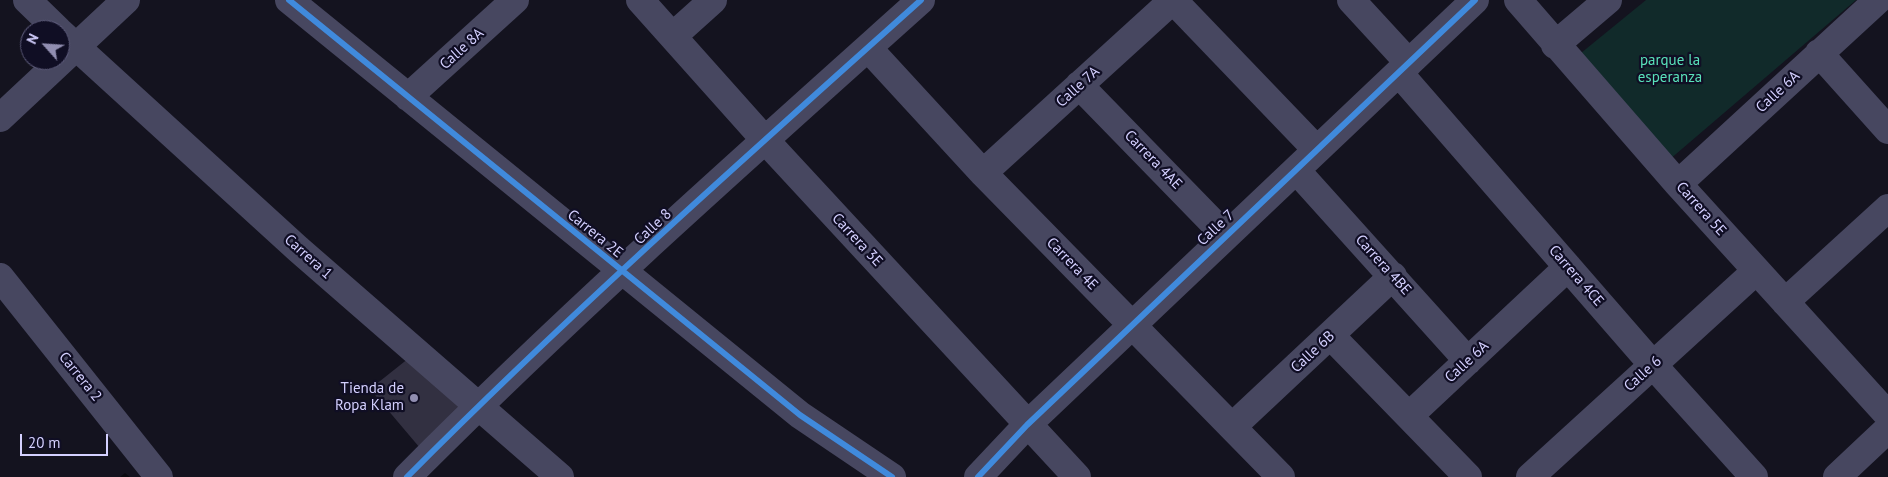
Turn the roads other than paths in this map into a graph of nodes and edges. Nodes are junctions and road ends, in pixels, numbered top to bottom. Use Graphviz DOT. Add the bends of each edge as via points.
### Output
graph roads {
  1 [pos="27,0"];
  2 [pos="126,0"];
  3 [pos="515,0"];
  4 [pos="640,0"];
  5 [pos="713,0"];
  6 [pos="921,0"];
  7 [pos="1173,0"];
  8 [pos="1351,0"];
  9 [pos="1475,0"];
  10 [pos="1518,0"];
  11 [pos="1608,0"];
  12 [pos="1878,0"];
  13 [pos="303,4"];
  14 [pos="48,20"];
  15 [pos="70,33"];
  16 [pos="673,36"];
  17 [pos="70,41"];
  18 [pos="1555,45"];
  19 [pos="868,48"];
  20 [pos="1819,53"];
  21 [pos="1404,68"];
  22 [pos="38,70"];
  23 [pos="1079,85"];
  24 [pos="408,97"];
  25 [pos="0,118"];
  26 [pos="1888,130"];
  27 [pos="765,140"];
  28 [pos="1316,150"];
  29 [pos="1296,170"];
  30 [pos="983,173"];
  31 [pos="1678,184"];
  32 [pos="1888,208"];
  33 [pos="1226,236"];
  34 [pos="1568,267"];
  35 [pos="1756,271"];
  36 [pos="622,272"];
  37 [pos="1392,276"];
  38 [pos="0,277"];
  39 [pos="1785,302"];
  40 [pos="1132,326"];
  41 [pos="1330,335"];
  42 [pos="1468,361"];
  43 [pos="1653,365"];
  44 [pos="477,406"];
  45 [pos="1888,414"];
  46 [pos="1410,416"];
  47 [pos="1028,425"];
  48 [pos="1232,427"];
  49 [pos="1888,429"];
  50 [pos="1546,472"];
  51 [pos="159,477"];
  52 [pos="407,477"];
  53 [pos="560,477"];
  54 [pos="892,477"];
  55 [pos="978,477"];
  56 [pos="1077,477"];
  57 [pos="1281,477"];
  58 [pos="1468,477"];
  59 [pos="1754,477"];
  60 [pos="1837,477"];
  1 -- 14 [label="street, Carrera 1"];
  2 -- 15 [label="street"];
  3 -- 24 [label="street, Calle 8A"];
  4 -- 16 [label="street, Carrera 3E"];
  5 -- 16 [label="street"];
  6 -- 19 [label="street, Calle 8"];
  7 -- 23 [label="street, Calle 7A"];
  7 -- 28 [label="street"];
  8 -- 21 [label="street, Carrera 4CE"];
  9 -- 21 [label="street, Calle 7"];
  10 -- 18 [label="street, Carrera 5E"];
  11 -- 18 [label="street"];
  12 -- 20 [label="street, Calle 6A"];
  13 -- 24 [label="street, Carrera 2E"];
  16 -- 27 [label="street, Carrera 3E"];
  17 -- 44 [label="street, Carrera 1" via="298,249"];
  18 -- 31 [label="street, Carrera 5E"];
  19 -- 27 [label="street, Calle 8"];
  19 -- 30 [label="street, Carrera 4E"];
  20 -- 26 [label="street"];
  20 -- 31 [label="street, Calle 6A"];
  21 -- 28 [label="street, Calle 7"];
  21 -- 34 [label="street, Carrera 4CE"];
  22 -- 25 [label="street"];
  23 -- 30 [label="street, Calle 7A"];
  23 -- 33 [label="street, Carrera 4AE"];
  24 -- 36 [label="street, Carrera 2E"];
  27 -- 36 [label="street, Calle 8"];
  27 -- 47 [label="street, Carrera 3E"];
  28 -- 29 [label="street, Calle 7"];
  29 -- 33 [label="street, Calle 7"];
  29 -- 37 [label="street, Carrera 4BE"];
  30 -- 40 [label="street, Carrera 4E"];
  31 -- 35 [label="street, Carrera 5E"];
  32 -- 39 [label="street"];
  33 -- 40 [label="street, Calle 7"];
  34 -- 42 [label="street, Calle 6A"];
  34 -- 43 [label="street, Carrera 4CE"];
  35 -- 39 [label="street, Carrera 5E"];
  35 -- 43 [label="street, Calle 6"];
  36 -- 44 [label="street, Calle 8"];
  36 -- 54 [label="street, Carrera 2E" via="800,415"];
  37 -- 41 [label="street, Calle 6B"];
  37 -- 42 [label="street, Carrera 4BE"];
  38 -- 51 [label="street, Carrera 2"];
  39 -- 45 [label="street, Carrera 5E"];
  40 -- 47 [label="street, Calle 7"];
  40 -- 48 [label="street, Carrera 4E"];
  41 -- 46 [label="street"];
  41 -- 48 [label="street, Calle 6B"];
  42 -- 46 [label="street, Calle 6A"];
  43 -- 50 [label="street, Calle 6"];
  43 -- 59 [label="street, Carrera 4CE"];
  44 -- 52 [label="street, Calle 8"];
  44 -- 53 [label="street, Carrera 1"];
  46 -- 58 [label="street"];
  47 -- 55 [label="street, Calle 7"];
  47 -- 56 [label="street, Carrera 3E"];
  48 -- 57 [label="street, Carrera 4E"];
  49 -- 60 [label="street"];
}
